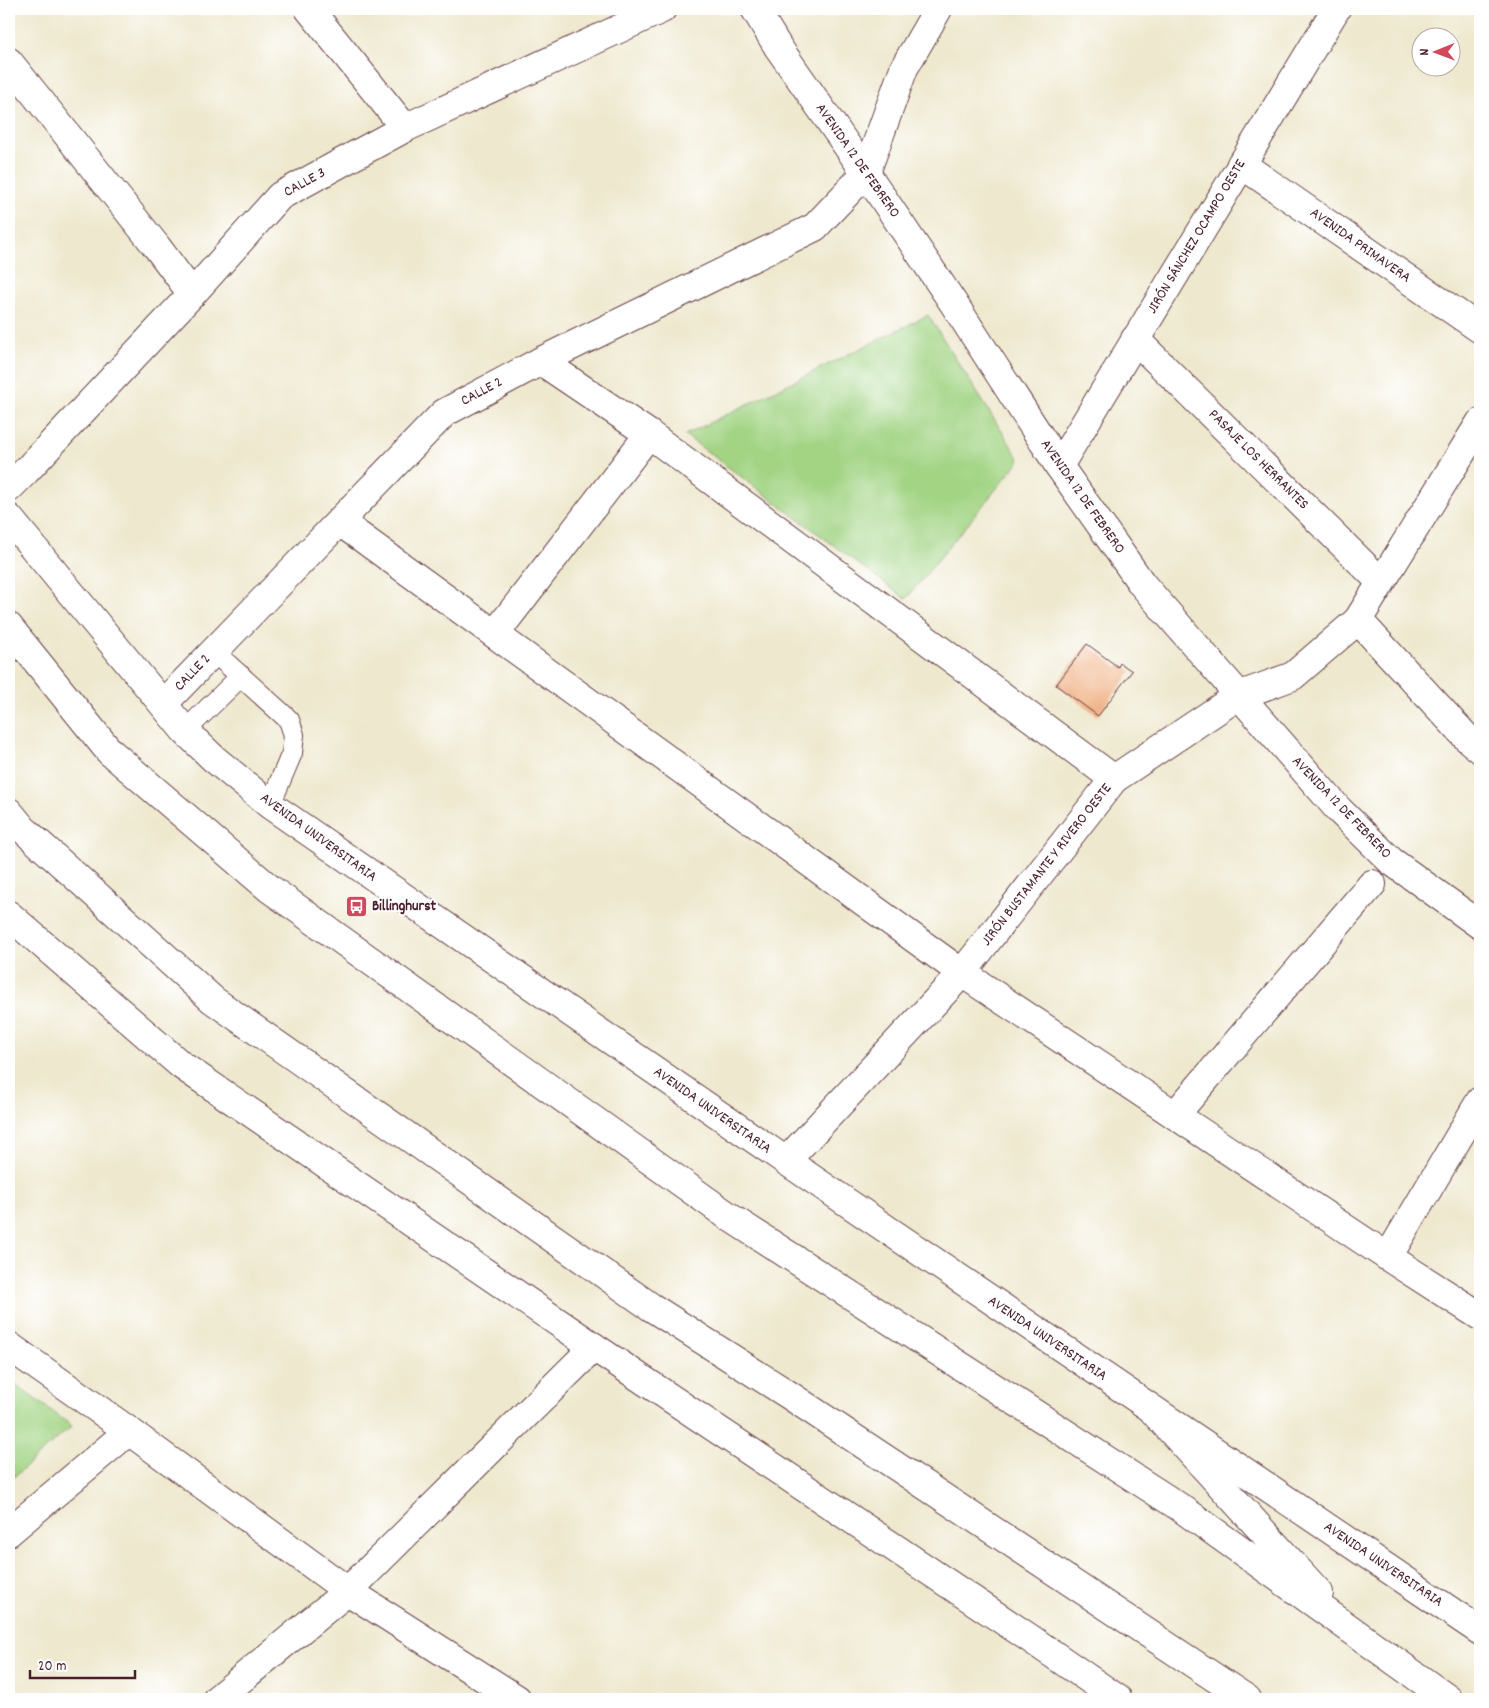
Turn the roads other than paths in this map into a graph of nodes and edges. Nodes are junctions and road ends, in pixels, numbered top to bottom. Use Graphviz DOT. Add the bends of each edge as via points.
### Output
graph roads {
  1 [pos="309,9"];
  2 [pos="662,9"];
  3 [pos="755,9"];
  4 [pos="938,9"];
  5 [pos="1336,9"];
  6 [pos="9,62"];
  7 [pos="405,128"];
  8 [pos="1240,164"];
  9 [pos="866,172"];
  10 [pos="192,294"];
  11 [pos="1480,329"];
  12 [pos="1135,338"];
  13 [pos="541,361"];
  14 [pos="1480,423"];
  15 [pos="649,434"];
  16 [pos="1059,466"];
  17 [pos="9,488"];
  18 [pos="9,518"];
  19 [pos="340,522"];
  20 [pos="1381,582"];
  21 [pos="1358,620"];
  22 [pos="9,627"];
  23 [pos="494,634"];
  24 [pos="214,652"];
  25 [pos="241,676"];
  26 [pos="1238,696"];
  27 [pos="164,703"];
  28 [pos="186,730"];
  29 [pos="1480,749"];
  30 [pos="1114,779"];
  31 [pos="270,805"];
  32 [pos="9,812"];
  33 [pos="1372,884"];
  34 [pos="9,915"];
  35 [pos="1480,925"];
  36 [pos="962,973"];
  37 [pos="1480,1100"];
  38 [pos="1175,1115"];
  39 [pos="786,1162"];
  40 [pos="1388,1257"];
  41 [pos="1480,1316"];
  42 [pos="9,1346"];
  43 [pos="594,1347"];
  44 [pos="1154,1412"];
  45 [pos="129,1431"];
  46 [pos="9,1532"];
  47 [pos="348,1591"];
  48 [pos="1480,1630"];
  49 [pos="1356,1633"];
  50 [pos="217,1699"];
  51 [pos="517,1699"];
  52 [pos="1118,1699"];
  53 [pos="1246,1699"];
  54 [pos="1448,1699"];
  1 -- 7 [label="street"];
  2 -- 7 [label="street, CALLE 3"];
  3 -- 9 [label="street, AVENIDA 12 DE FEBRERO"];
  4 -- 9 [label="street" via="904,68"];
  5 -- 8 [label="street, JIRÓN SÁNCHEZ OCAMPO OESTE"];
  6 -- 10 [label="street"];
  7 -- 10 [label="street, CALLE 3" via="280,196"];
  8 -- 11 [label="street, AVENIDA PRIMAVERA"];
  8 -- 12 [label="street, JIRÓN SÁNCHEZ OCAMPO OESTE"];
  9 -- 13 [label="street, CALLE 2" via="815,227"];
  9 -- 16 [label="street, AVENIDA 12 DE FEBRERO"];
  10 -- 17 [label="street, CALLE 3"];
  12 -- 16 [label="street, JIRÓN SÁNCHEZ OCAMPO OESTE"];
  12 -- 20 [label="street, PASAJE LOS HERRANTES"];
  13 -- 15 [label="street"];
  13 -- 19 [label="street, CALLE 2" via="444,413"];
  14 -- 20 [label="street, JIRÓN BUSTAMANTE Y RIVERO OESTE"];
  15 -- 23 [label="street"];
  15 -- 30 [label="street"];
  16 -- 26 [label="street, AVENIDA 12 DE FEBRERO" via="1142,584"];
  18 -- 27 [label="street, AVENIDA UNIVERSITARIA"];
  19 -- 23 [label="street"];
  19 -- 24 [label="street, CALLE 2"];
  20 -- 21 [label="street, JIRÓN BUSTAMANTE Y RIVERO OESTE"];
  21 -- 26 [label="street, JIRÓN BUSTAMANTE Y RIVERO OESTE" via="1293,676"];
  21 -- 29 [label="street"];
  22 -- 49 [label="street" via="109,751 270,890 730,1218 1181,1508"];
  23 -- 36 [label="street"];
  24 -- 25 [label="lane"];
  24 -- 27 [label="street, CALLE 2"];
  25 -- 28 [label="lane"];
  25 -- 31 [label="lane" via="289,720 294,735 292,752"];
  26 -- 30 [label="street, JIRÓN BUSTAMANTE Y RIVERO OESTE"];
  26 -- 35 [label="street, AVENIDA 12 DE FEBRERO" via="1339,810 1385,854"];
  27 -- 28 [label="street, AVENIDA UNIVERSITARIA"];
  28 -- 31 [label="street, AVENIDA UNIVERSITARIA" via="213,758"];
  30 -- 36 [label="street, JIRÓN BUSTAMANTE Y RIVERO OESTE"];
  31 -- 39 [label="street, AVENIDA UNIVERSITARIA"];
  32 -- 53 [label="street" via="23,829 213,1000 651,1307 797,1400"];
  33 -- 38 [label="street"];
  34 -- 43 [label="street" via="181,1065"];
  36 -- 38 [label="street"];
  36 -- 39 [label="street, JIRÓN BUSTAMANTE Y RIVERO OESTE"];
  37 -- 40 [label="street"];
  38 -- 40 [label="street"];
  39 -- 44 [label="street, AVENIDA UNIVERSITARIA"];
  40 -- 41 [label="street"];
  42 -- 45 [label="street"];
  43 -- 47 [label="street"];
  43 -- 52 [label="street"];
  44 -- 48 [label="street, AVENIDA UNIVERSITARIA"];
  44 -- 49 [label="street"];
  45 -- 46 [label="street"];
  45 -- 47 [label="street"];
  47 -- 50 [label="street"];
  47 -- 51 [label="street"];
  49 -- 54 [label="street"];
}
